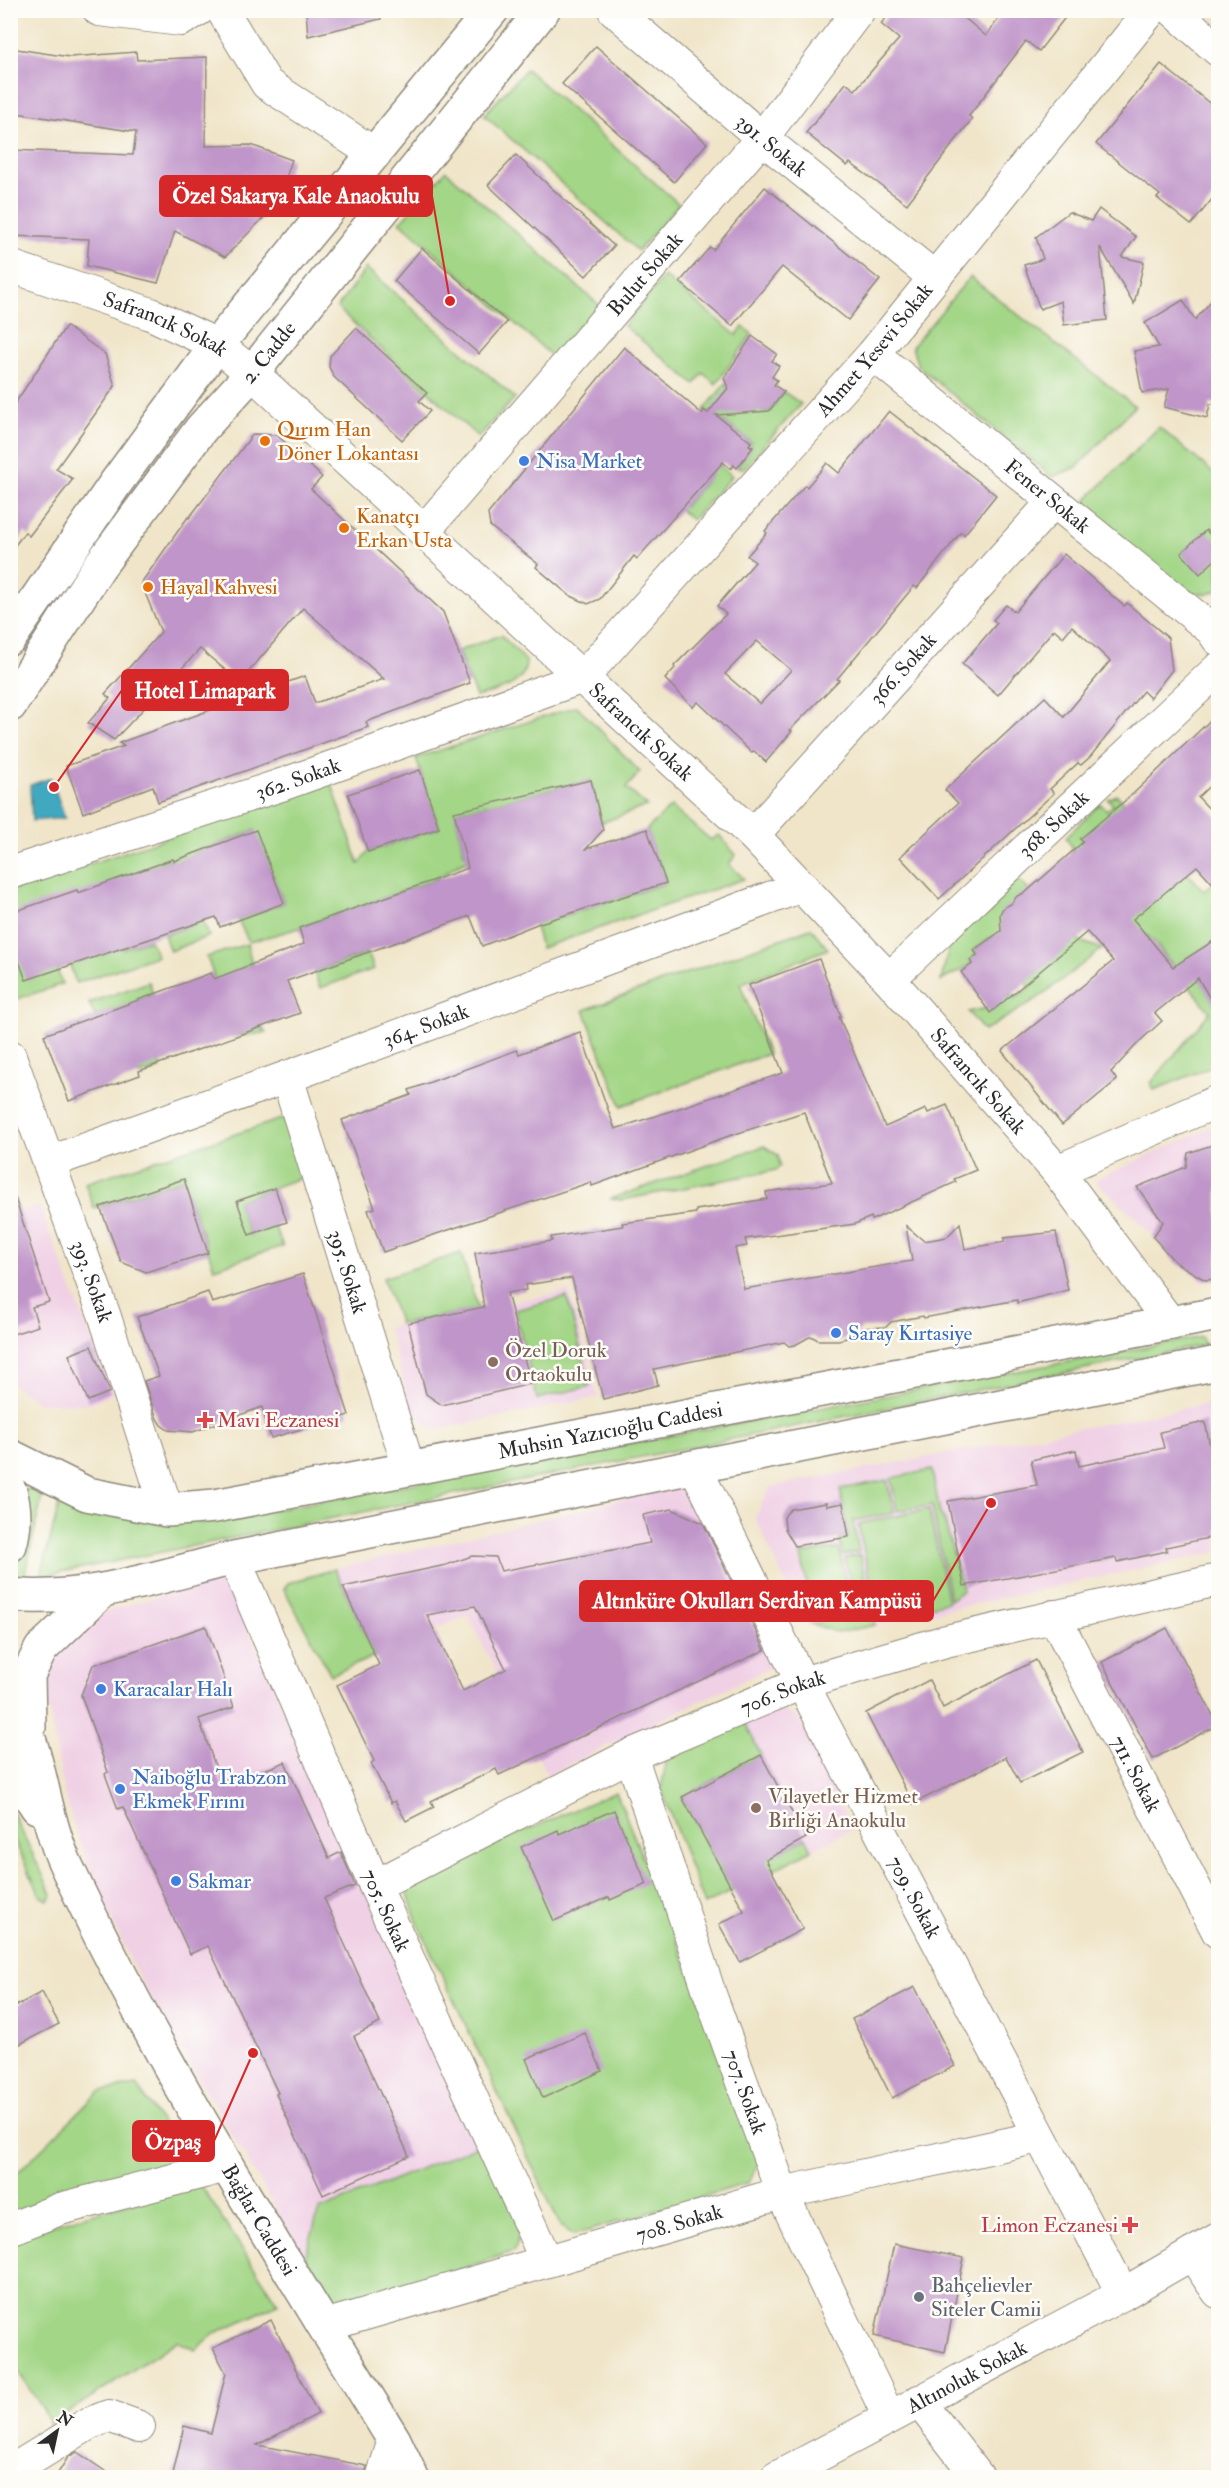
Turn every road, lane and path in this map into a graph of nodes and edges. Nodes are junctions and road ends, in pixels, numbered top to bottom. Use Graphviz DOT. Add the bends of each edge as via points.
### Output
graph roads {
  1 [pos="99,10"];
  2 [pos="198,10"];
  3 [pos="222,10"];
  4 [pos="492,10"];
  5 [pos="543,10"];
  6 [pos="614,10"];
  7 [pos="859,10"];
  8 [pos="1151,10"];
  9 [pos="1173,10"];
  10 [pos="1218,50"];
  11 [pos="762,138"];
  12 [pos="375,154"];
  13 [pos="10,266"];
  14 [pos="934,277"];
  15 [pos="217,345"];
  16 [pos="873,354"];
  17 [pos="252,373"];
  18 [pos="1053,502"];
  19 [pos="424,531"];
  20 [pos="1216,632"];
  21 [pos="10,638"];
  22 [pos="1218,669"];
  23 [pos="583,677"];
  24 [pos="10,705"];
  25 [pos="753,835"];
  26 [pos="10,873"];
  27 [pos="802,886"];
  28 [pos="889,980"];
  29 [pos="10,1056"];
  30 [pos="287,1077"];
  31 [pos="1218,1101"];
  32 [pos="50,1161"];
  33 [pos="1057,1171"];
  34 [pos="1218,1314"];
  35 [pos="1171,1324"];
  36 [pos="1218,1364"];
  37 [pos="10,1456"];
  38 [pos="695,1467"];
  39 [pos="409,1468"];
  40 [pos="10,1491"];
  41 [pos="167,1510"];
  42 [pos="10,1545"];
  43 [pos="234,1558"];
  44 [pos="1218,1580"];
  45 [pos="102,1591"];
  46 [pos="10,1595"];
  47 [pos="1054,1616"];
  48 [pos="802,1683"];
  49 [pos="10,1697"];
  50 [pos="29,1738"];
  51 [pos="631,1755"];
  52 [pos="10,1766"];
  53 [pos="51,1829"];
  54 [pos="375,1886"];
  55 [pos="1218,1932"];
  56 [pos="1040,2137"];
  57 [pos="226,2166"];
  58 [pos="782,2193"];
  59 [pos="10,2229"];
  60 [pos="1218,2239"];
  61 [pos="1192,2254"];
  62 [pos="546,2260"];
  63 [pos="1218,2292"];
  64 [pos="1123,2294"];
  65 [pos="324,2326"];
  66 [pos="919,2401"];
  67 [pos="889,2416"];
  68 [pos="139,2427"];
  69 [pos="394,2440"];
  70 [pos="10,2472"];
  71 [pos="382,2478"];
  72 [pos="412,2478"];
  73 [pos="776,2478"];
  74 [pos="979,2478"];
  1 -- 2 [label="street" via="180,20"];
  3 -- 12 [label="street" via="267,84"];
  4 -- 12 [label="main road, 2. Cadde"];
  5 -- 17 [label="main road, 2. Cadde"];
  6 -- 11 [label="street, 391. Sokak"];
  7 -- 11 [label="street, Bulut Sokak"];
  8 -- 14 [label="street, Ahmet Yesevi Sokak"];
  9 -- 10 [label="street"];
  11 -- 14 [label="street, 391. Sokak"];
  11 -- 19 [label="street, Bulut Sokak"];
  12 -- 15 [label="main road, 2. Cadde"];
  13 -- 15 [label="street, Safrancık Sokak" via="150,314"];
  14 -- 16 [label="street, Ahmet Yesevi Sokak"];
  15 -- 17 [label="street, Safrancık Sokak"];
  15 -- 21 [label="main road, 2. Cadde" via="115,484"];
  16 -- 18 [label="street, Fener Sokak"];
  16 -- 23 [label="street, Ahmet Yesevi Sokak"];
  17 -- 19 [label="street, Safrancık Sokak"];
  17 -- 24 [label="main road, 2. Cadde" via="201,429 99,568"];
  18 -- 20 [label="street, Fener Sokak"];
  18 -- 25 [label="street, 366. Sokak"];
  19 -- 23 [label="street, Safrancık Sokak"];
  22 -- 28 [label="street, 368. Sokak"];
  23 -- 25 [label="street, Safrancık Sokak"];
  23 -- 26 [label="street, 362. Sokak" via="284,784"];
  25 -- 27 [label="street, Safrancık Sokak"];
  27 -- 28 [label="street, Safrancık Sokak"];
  27 -- 30 [label="street, 364. Sokak"];
  28 -- 33 [label="street, Safrancık Sokak"];
  29 -- 32 [label="street, 393. Sokak"];
  30 -- 32 [label="street, 364. Sokak"];
  30 -- 39 [label="street, 395. Sokak"];
  31 -- 33 [label="street"];
  32 -- 41 [label="street, 393. Sokak"];
  33 -- 35 [label="street, Safrancık Sokak"];
  34 -- 35 [label="main road, Muhsin Yazıcıoğlu Caddesi"];
  35 -- 39 [label="main road, Muhsin Yazıcıoğlu Caddesi"];
  36 -- 38 [label="main road"];
  37 -- 41 [label="main road, Muhsin Yazıcıoğlu Caddesi" via="87,1494"];
  38 -- 43 [label="main road"];
  38 -- 48 [label="street, 709. Sokak"];
  39 -- 41 [label="main road, Muhsin Yazıcıoğlu Caddesi" via="215,1506"];
  40 -- 42 [label="main road" via="14,1514"];
  43 -- 45 [label="main road"];
  43 -- 54 [label="street, 705. Sokak"];
  44 -- 47 [label="street, 706. Sokak"];
  45 -- 46 [label="main road"];
  45 -- 50 [label="main road" via="41,1649 28,1676"];
  47 -- 48 [label="street, 706. Sokak" via="946,1641"];
  47 -- 55 [label="street, 711. Sokak"];
  48 -- 51 [label="street, 706. Sokak"];
  48 -- 56 [label="street, 709. Sokak"];
  49 -- 50 [label="main road"];
  50 -- 53 [label="main road"];
  51 -- 54 [label="street, 706. Sokak"];
  51 -- 58 [label="street, 707. Sokak" via="710,1994"];
  52 -- 53 [label="main road"];
  53 -- 57 [label="main road, Bağlar Caddesi" via="108,1952"];
  54 -- 62 [label="street, 705. Sokak"];
  56 -- 58 [label="street, 708. Sokak"];
  56 -- 64 [label="street, 709. Sokak"];
  57 -- 59 [label="street" via="60,2209"];
  57 -- 65 [label="main road, Bağlar Caddesi"];
  58 -- 62 [label="street, 708. Sokak"];
  58 -- 67 [label="street, 707. Sokak"];
  60 -- 61 [label="street, Altınoluk Sokak"];
  61 -- 63 [label="street"];
  61 -- 64 [label="street, Altınoluk Sokak"];
  62 -- 65 [label="street, 708. Sokak"];
  64 -- 66 [label="street, Altınoluk Sokak"];
  65 -- 69 [label="main road, Bağlar Caddesi"];
  66 -- 67 [label="street, Altınoluk Sokak"];
  66 -- 74 [label="street"];
  67 -- 73 [label="street, Altınoluk Sokak"];
  68 -- 70 [label="street" via="109,2416 88,2424"];
  69 -- 71 [label="street"];
  69 -- 72 [label="main road, Bağlar Caddesi"];
}
